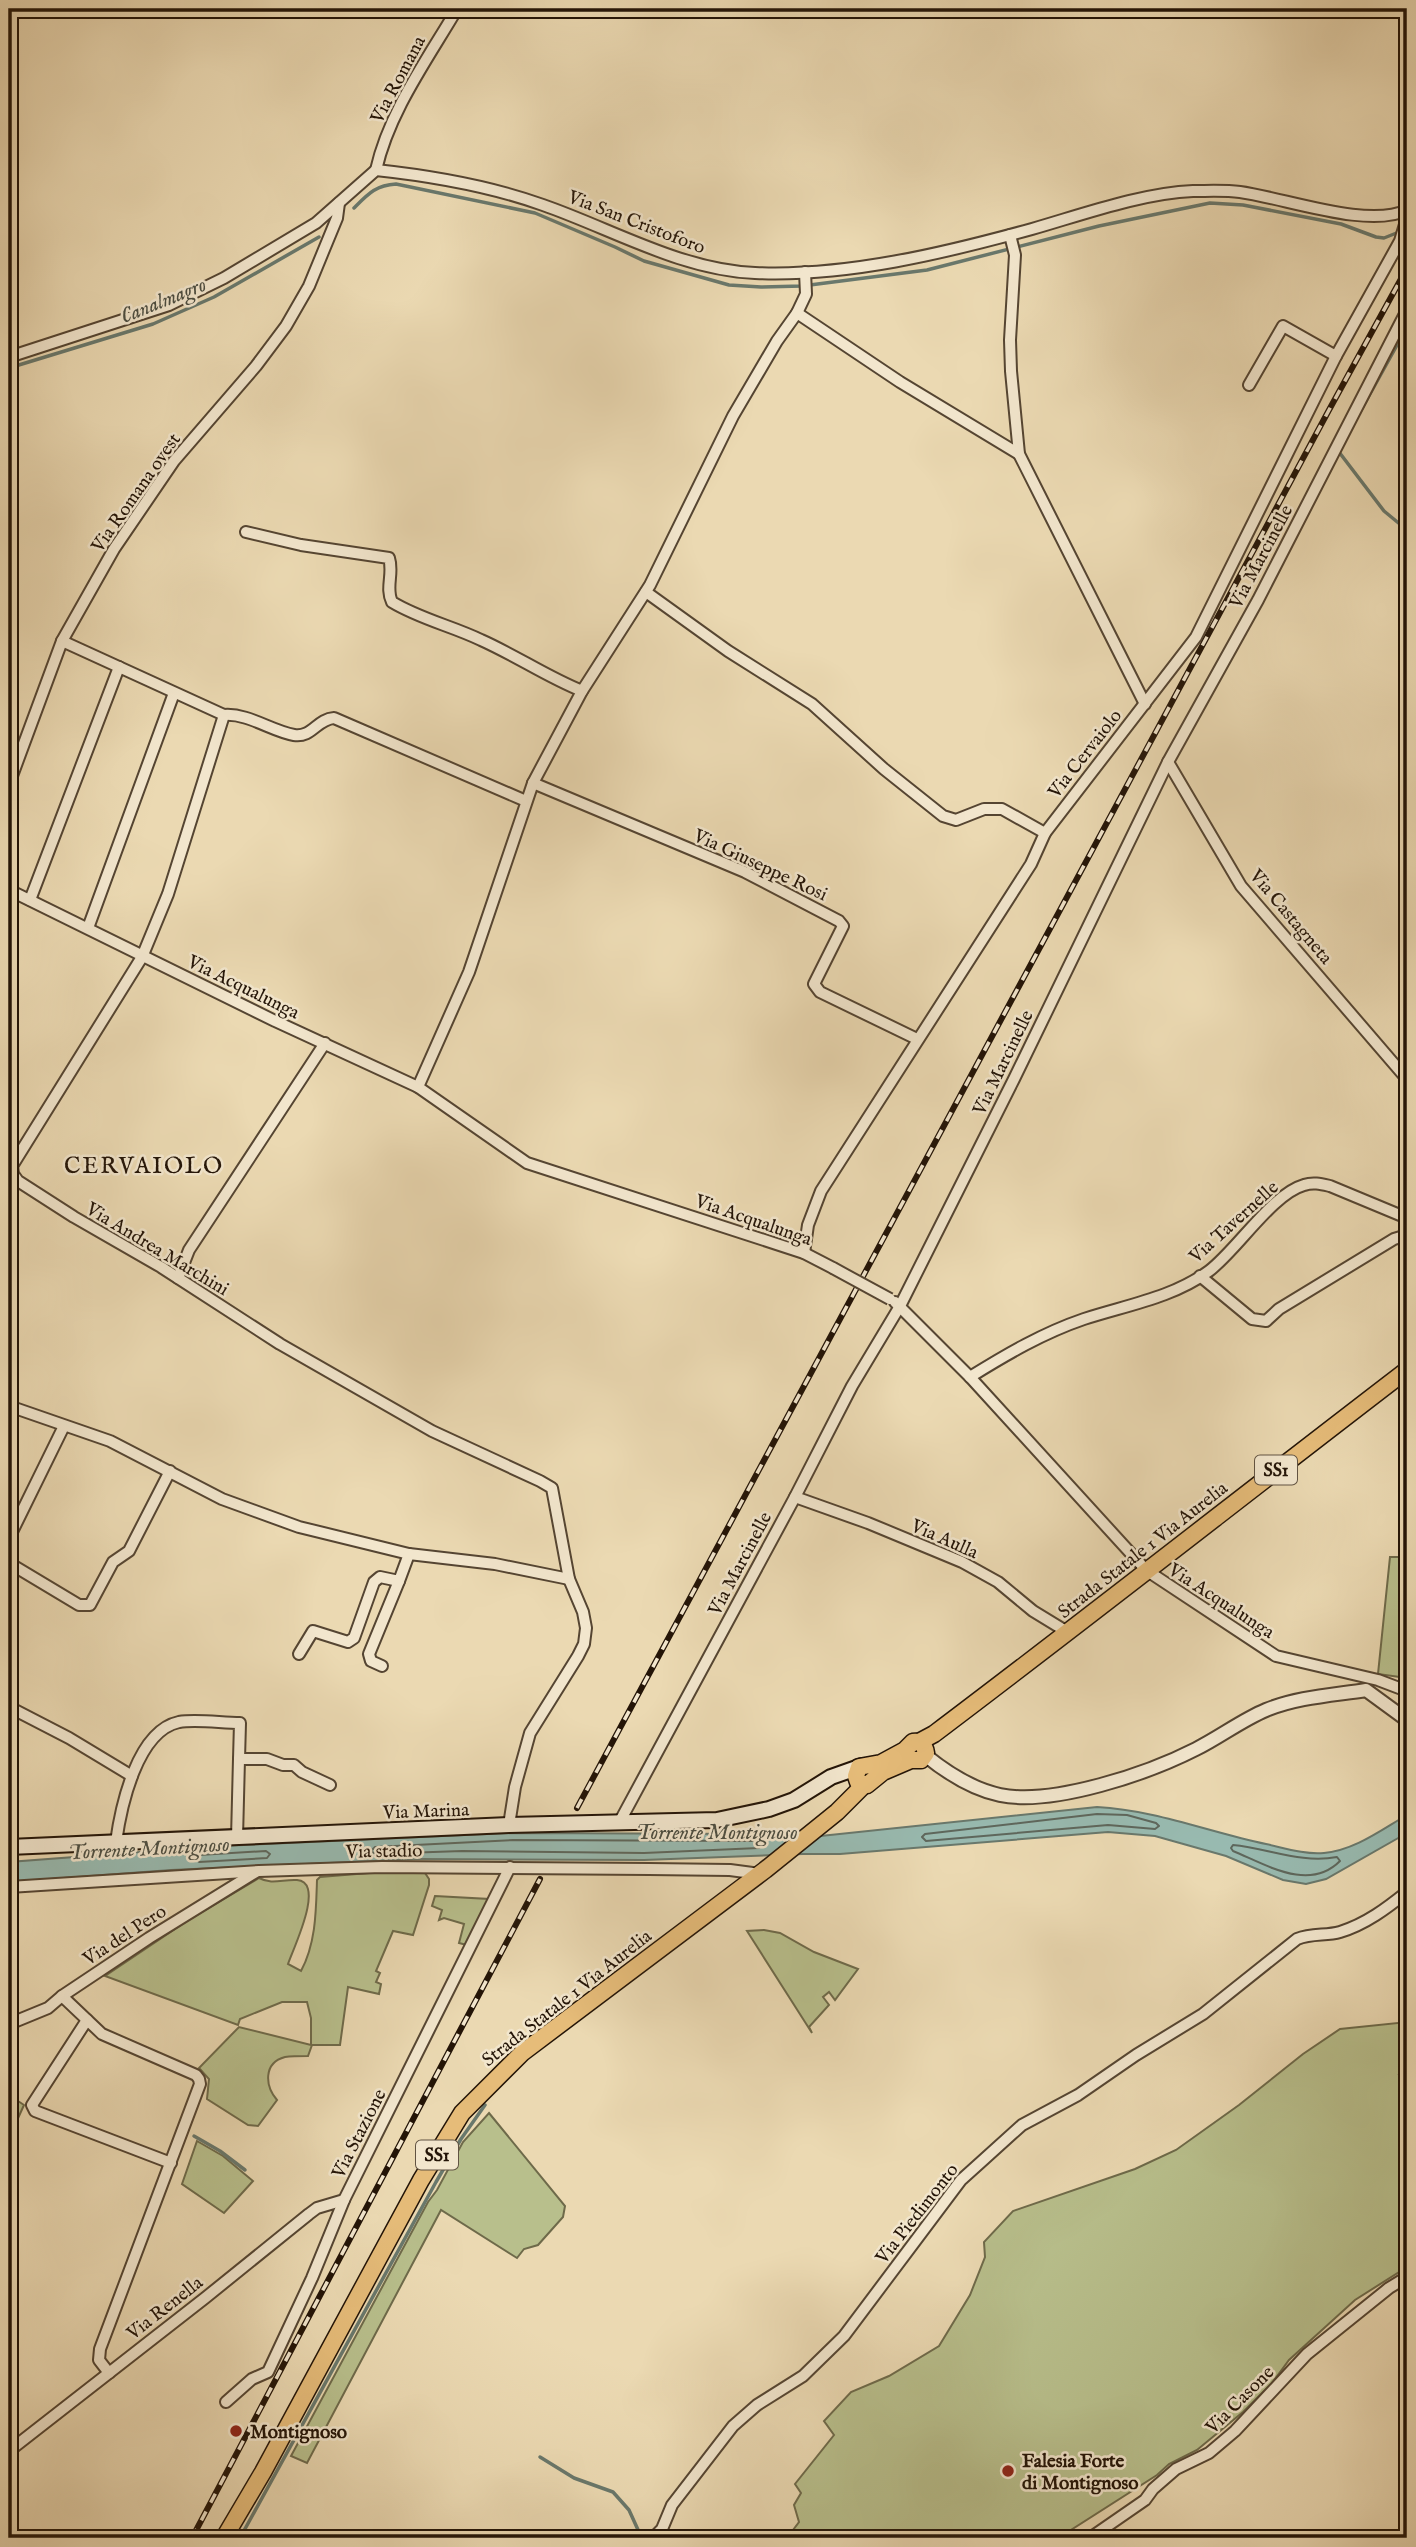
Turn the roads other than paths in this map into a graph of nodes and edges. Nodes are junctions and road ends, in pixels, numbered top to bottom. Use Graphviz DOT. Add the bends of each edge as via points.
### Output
graph roads {
  1 [pos="457,9"];
  2 [pos="376,170"];
  3 [pos="339,202"];
  4 [pos="1406,216"];
  5 [pos="1010,238"];
  6 [pos="805,274"];
  7 [pos="1407,310"];
  8 [pos="797,313"];
  9 [pos="1336,356"];
  10 [pos="9,357"];
  11 [pos="1249,385"];
  12 [pos="1019,454"];
  13 [pos="246,532"];
  14 [pos="646,592"];
  15 [pos="62,641"];
  16 [pos="119,667"];
  17 [pos="582,691"];
  18 [pos="174,692"];
  19 [pos="1144,704"];
  20 [pos="224,715"];
  21 [pos="1168,762"];
  22 [pos="533,783"];
  23 [pos="9,784"];
  24 [pos="526,801"];
  25 [pos="1045,833"];
  26 [pos="9,890"];
  27 [pos="30,900"];
  28 [pos="88,928"];
  29 [pos="142,957"];
  30 [pos="917,1039"];
  31 [pos="325,1043"];
  32 [pos="1407,1079"];
  33 [pos="418,1087"];
  34 [pos="1407,1219"];
  35 [pos="1407,1235"];
  36 [pos="804,1253"];
  37 [pos="1200,1276"];
  38 [pos="178,1278"];
  39 [pos="900,1306"];
  40 [pos="1407,1370"];
  41 [pos="970,1377"];
  42 [pos="9,1406"];
  43 [pos="64,1426"];
  44 [pos="170,1471"];
  45 [pos="795,1497"];
  46 [pos="9,1538"];
  47 [pos="409,1554"];
  48 [pos="9,1563"];
  49 [pos="1146,1570"];
  50 [pos="569,1579"];
  51 [pos="399,1581"];
  52 [pos="1069,1633"];
  53 [pos="299,1654"];
  54 [pos="382,1666"];
  55 [pos="1366,1690"];
  56 [pos="1407,1691"];
  57 [pos="9,1707"];
  58 [pos="1407,1720"];
  59 [pos="920,1752"];
  60 [pos="239,1759"];
  61 [pos="132,1776"];
  62 [pos="860,1776"];
  63 [pos="330,1785"];
  64 [pos="619,1823"];
  65 [pos="509,1825"];
  66 [pos="236,1838"];
  67 [pos="116,1842"];
  68 [pos="9,1847"];
  69 [pos="510,1867"];
  70 [pos="259,1871"];
  71 [pos="763,1872"];
  72 [pos="9,1887"];
  73 [pos="1407,1892"];
  74 [pos="62,1996"];
  75 [pos="87,2020"];
  76 [pos="9,2024"];
  77 [pos="171,2163"];
  78 [pos="344,2200"];
  79 [pos="1407,2277"];
  80 [pos="109,2373"];
  81 [pos="226,2402"];
  82 [pos="9,2451"];
  83 [pos="224,2538"];
  84 [pos="569,2538"];
  85 [pos="619,2538"];
  86 [pos="653,2538"];
  87 [pos="1090,2538"];
  1 -- 2 [label="street, Via Romana" via="404,101 382,145"];
  2 -- 3 [label="street"];
  2 -- 6 [label="street, Via San Cristoforo" via="514,195 718,270"];
  3 -- 10 [label="street" via="304,230 169,306"];
  3 -- 15 [label="street, Via Romana ovest" via="334,226 298,308 256,366 174,461 114,549"];
  4 -- 5 [label="street, Via San Cristoforo" via="1350,214 1238,191 1191,191 1112,206"];
  4 -- 9 [label="street" via="1401,241"];
  5 -- 6 [label="street, Via San Cristoforo"];
  5 -- 12 [label="street, Via Cervaiolo" via="1015,255 1010,350"];
  6 -- 8 [label="street" via="806,294"];
  7 -- 21 [label="street, Via Marcinelle" via="1258,600"];
  8 -- 12 [label="street"];
  8 -- 14 [label="street" via="733,416"];
  9 -- 11 [label="street" via="1283,326"];
  9 -- 19 [label="street" via="1196,637"];
  12 -- 19 [label="street, Via Cervaiolo"];
  13 -- 17 [label="street" via="389,558 392,602 484,641"];
  14 -- 17 [label="street"];
  14 -- 25 [label="street" via="812,704 943,816 956,820 984,809 1002,809"];
  15 -- 16 [label="street"];
  15 -- 23 [label="street, Via Romana ovest"];
  16 -- 18 [label="street"];
  16 -- 27 [label="street"];
  17 -- 22 [label="street"];
  18 -- 20 [label="street"];
  18 -- 28 [label="street"];
  19 -- 25 [label="street, Via Cervaiolo"];
  20 -- 24 [label="street" via="295,735 310,733 323,720 334,718"];
  20 -- 29 [label="street, Via Andrea Marchini" via="169,894"];
  21 -- 32 [label="street, Via Castagneta" via="1241,886"];
  21 -- 39 [label="street, Via Marcinelle"];
  22 -- 24 [label="street"];
  22 -- 30 [label="street, Via Giuseppe Rosi" via="745,872 839,921 843,926 814,984 820,992"];
  24 -- 33 [label="street" via="469,972"];
  25 -- 30 [label="street, Via Cervaiolo" via="1031,864"];
  26 -- 27 [label="street, Via Acqualunga"];
  27 -- 28 [label="street, Via Acqualunga"];
  28 -- 29 [label="street, Via Acqualunga"];
  29 -- 31 [label="street, Via Acqualunga"];
  29 -- 38 [label="street, Via Andrea Marchini" via="12,1166 18,1181"];
  30 -- 36 [label="street, Via Cervaiolo" via="821,1191 808,1225"];
  31 -- 33 [label="street, Via Acqualunga"];
  31 -- 38 [label="street" via="208,1219"];
  33 -- 36 [label="street, Via Acqualunga" via="527,1163"];
  34 -- 37 [label="street, Via Tavernelle" via="1330,1186 1301,1185 1278,1201"];
  35 -- 37 [label="street" via="1383,1245 1266,1321 1252,1319"];
  36 -- 39 [label="street, Via Acqualunga, bridge"];
  37 -- 41 [label="street, Via Tavernelle" via="1162,1296 1026,1343"];
  38 -- 50 [label="street, Via Andrea Marchini" via="397,1411 552,1488"];
  39 -- 41 [label="street, Via Acqualunga"];
  39 -- 45 [label="street, Via Marcinelle" via="852,1386"];
  40 -- 49 [label="main road, Strada Statale 1 Via Aurelia / SS1"];
  41 -- 49 [label="street, Via Acqualunga"];
  42 -- 43 [label="street"];
  43 -- 44 [label="street" via="110,1441"];
  43 -- 46 [label="street"];
  44 -- 47 [label="street" via="222,1499 299,1527"];
  44 -- 48 [label="street" via="129,1551 113,1562 90,1605 79,1605"];
  45 -- 52 [label="street, Via Aulla" via="962,1562"];
  45 -- 64 [label="street, Via Marcinelle"];
  47 -- 50 [label="street"];
  47 -- 51 [label="street"];
  49 -- 52 [label="main road, Strada Statale 1 Via Aurelia / SS1"];
  49 -- 56 [label="street, Via Acqualunga" via="1276,1656"];
  50 -- 65 [label="street" via="583,1612 584,1643 530,1733"];
  51 -- 53 [label="street" via="380,1577 374,1582 354,1638 348,1643 313,1631"];
  51 -- 54 [label="street" via="369,1654 371,1661"];
  52 -- 59 [label="main road, Strada Statale 1 Via Aurelia / SS1" via="934,1734"];
  55 -- 56 [label="street"];
  55 -- 58 [label="street"];
  55 -- 59 [label="street" via="1267,1709 1163,1765 1050,1794 1003,1796 974,1787"];
  57 -- 61 [label="street"];
  59 -- 62 [label="main road, Strada Statale 1 Via Aurelia" via="913,1742"];
  60 -- 61 [label="street" via="240,1723 179,1722 154,1737"];
  60 -- 63 [label="street" via="294,1765"];
  60 -- 66 [label="street"];
  61 -- 67 [label="street"];
  62 -- 64 [label="main road, Via Marina" via="834,1775 794,1800 716,1820"];
  62 -- 71 [label="main road, Strada Statale 1 Via Aurelia / SS1" via="852,1798"];
  64 -- 65 [label="main road, Via Marina"];
  65 -- 66 [label="main road, Via Marina"];
  66 -- 67 [label="main road, Via Marina"];
  67 -- 68 [label="main road, Via Marina"];
  69 -- 70 [label="street, Via stadio"];
  69 -- 71 [label="street, Via stadio"];
  69 -- 78 [label="street, Via Stazione"];
  70 -- 72 [label="street, Via stadio"];
  70 -- 74 [label="street, Via del Pero"];
  71 -- 83 [label="main road, Strada Statale 1 Via Aurelia / SS1" via="522,2053 462,2113"];
  73 -- 86 [label="street, Via Piedimonto" via="1358,1925 1297,1939 1203,2014 1069,2101 1022,2124 961,2180 864,2312 827,2353 733,2426 672,2505"];
  74 -- 75 [label="street"];
  74 -- 76 [label="street, Via del Pero" via="42,2012"];
  75 -- 77 [label="street" via="102,2034 199,2078"];
  75 -- 77 [label="street" via="32,2105 34,2111"];
  77 -- 80 [label="street" via="99,2354"];
  78 -- 80 [label="street, Via Renella" via="317,2208"];
  78 -- 81 [label="street, Via Stazione" via="268,2372 252,2379"];
  79 -- 87 [label="street, Via Casone" via="1307,2354 1209,2453 1176,2469 1145,2500"];
  80 -- 82 [label="street, Via Renella"];
  84 -- 85 [label="street"];
}
